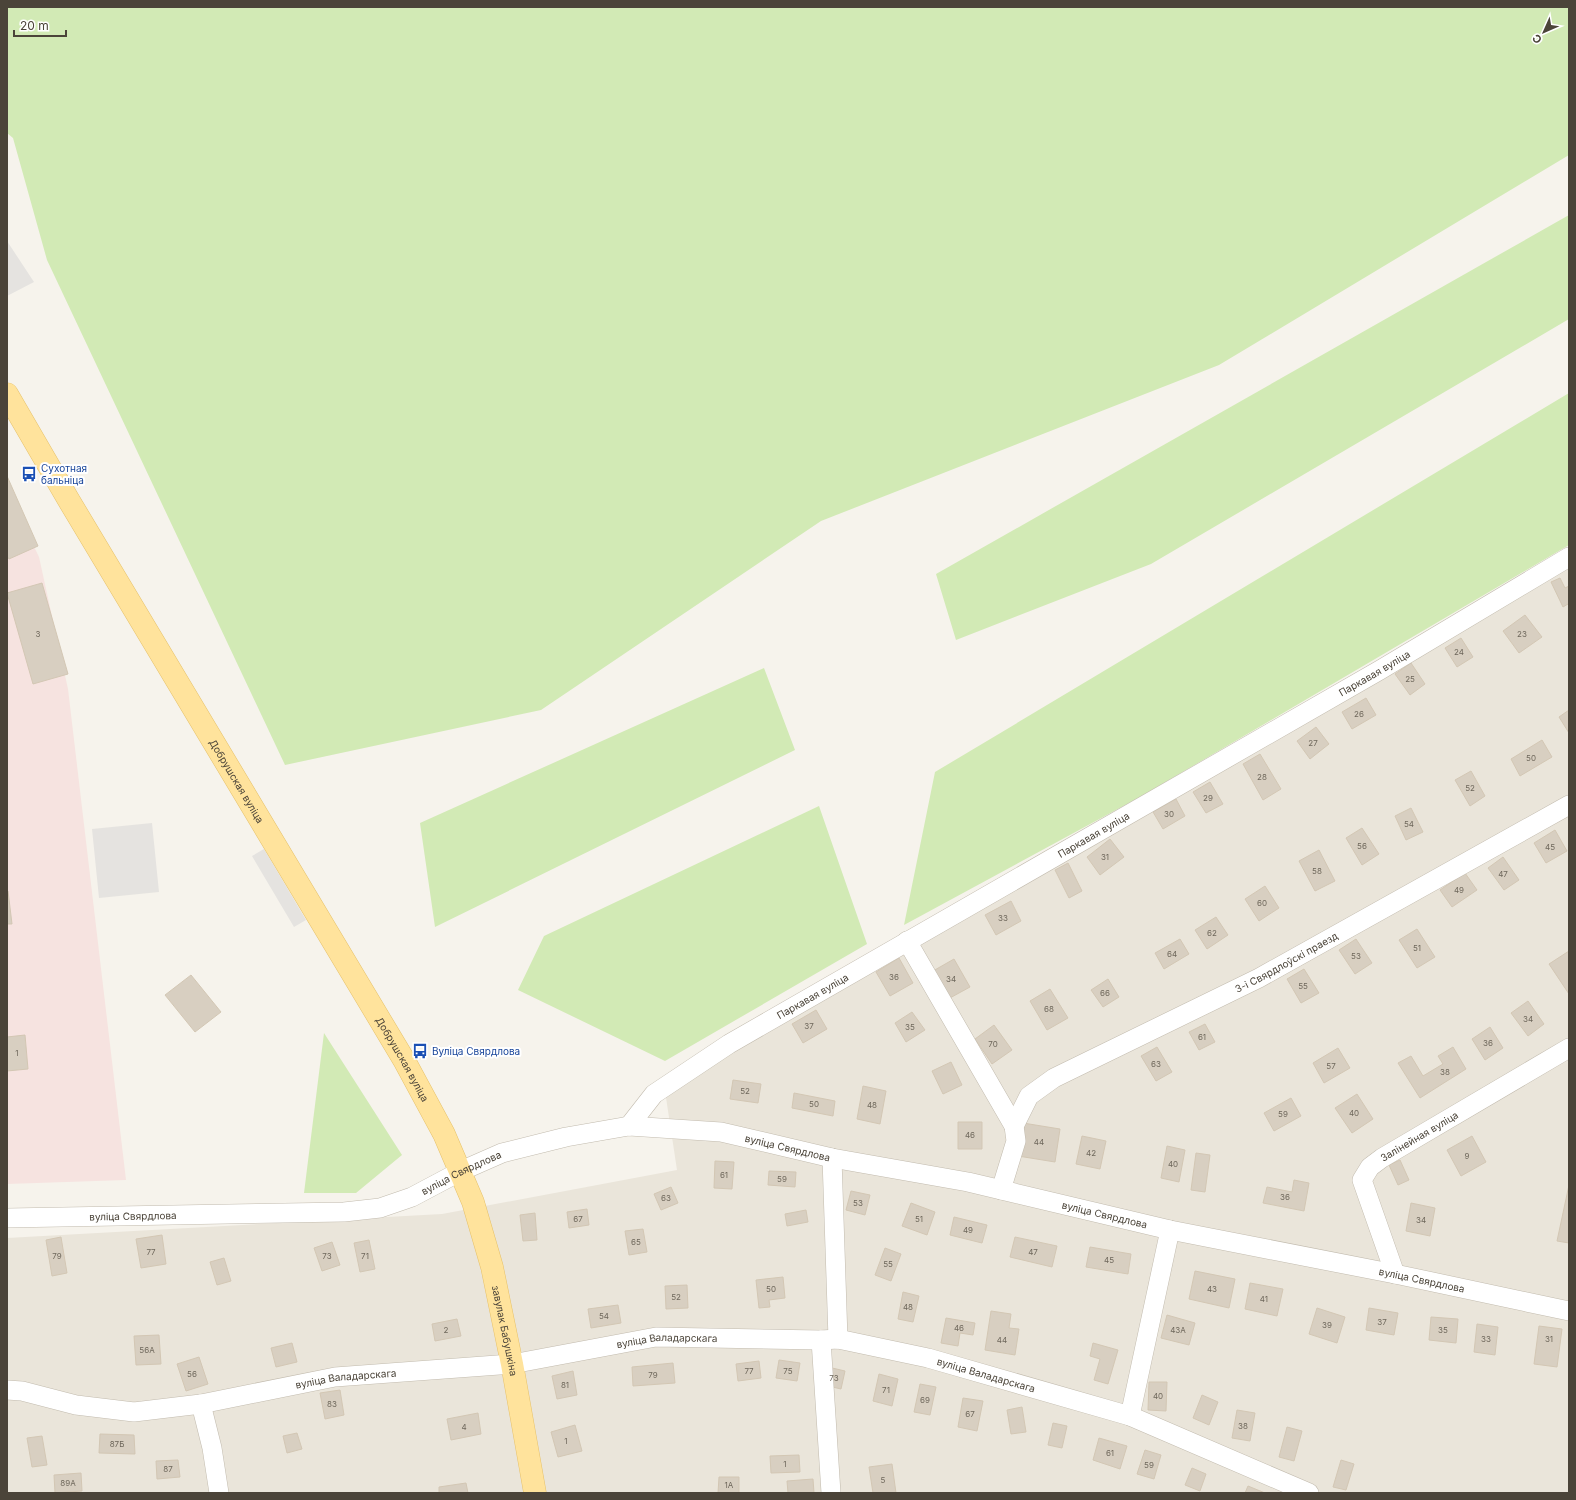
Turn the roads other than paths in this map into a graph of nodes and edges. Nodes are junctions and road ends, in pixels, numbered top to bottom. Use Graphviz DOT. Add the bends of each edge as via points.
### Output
graph roads {
  1 [pos="7,394"];
  2 [pos="1569,557"];
  3 [pos="1569,805"];
  4 [pos="907,941"];
  5 [pos="1569,1048"];
  6 [pos="629,1126"];
  7 [pos="1014,1126"];
  8 [pos="832,1158"];
  9 [pos="461,1171"];
  10 [pos="1000,1190"];
  11 [pos="7,1218"];
  12 [pos="1170,1230"];
  13 [pos="1395,1274"];
  14 [pos="1569,1311"];
  15 [pos="830,1340"];
  16 [pos="512,1364"];
  17 [pos="7,1390"];
  18 [pos="201,1404"];
  19 [pos="1130,1416"];
  20 [pos="219,1493"];
  21 [pos="535,1493"];
  22 [pos="832,1493"];
  23 [pos="1308,1493"];
  1 -- 9 [label="main road, Добрушская вуліца" via="404,1060"];
  2 -- 4 [label="street, Паркавая вуліца" via="1380,670"];
  3 -- 7 [label="street, 3-і Свярдлоўскі праезд" via="1259,978 1054,1078 1029,1096"];
  4 -- 6 [label="street, Паркавая вуліца" via="717,1052 654,1094"];
  4 -- 7 [label="street"];
  5 -- 13 [label="street, Залінейная вуліца" via="1370,1167 1362,1180"];
  6 -- 8 [label="street, вуліца Свярдлова" via="720,1132"];
  6 -- 9 [label="street, вуліца Свярдлова" via="566,1137 502,1153"];
  7 -- 10 [label="street" via="1016,1141"];
  8 -- 10 [label="street, вуліца Свярдлова"];
  8 -- 15 [label="street"];
  9 -- 11 [label="street, вуліца Свярдлова" via="412,1197 380,1208 344,1212"];
  9 -- 16 [label="main road, завулак Бабушкіна" via="492,1267"];
  10 -- 12 [label="street, вуліца Свярдлова"];
  12 -- 13 [label="street, вуліца Свярдлова"];
  12 -- 19 [label="street"];
  13 -- 14 [label="street, вуліца Свярдлова"];
  15 -- 16 [label="street, вуліца Валадарскага" via="656,1337"];
  15 -- 19 [label="street, вуліца Валадарскага" via="928,1358"];
  15 -- 22 [label="street"];
  16 -- 18 [label="street, вуліца Валадарскага" via="335,1377"];
  16 -- 21 [label="main road, завулак Бабушкіна"];
  17 -- 18 [label="street, вуліца Валадарскага" via="76,1404 134,1412"];
  18 -- 20 [label="street" via="212,1448"];
  19 -- 23 [label="street, вуліца Валадарскага"];
}
